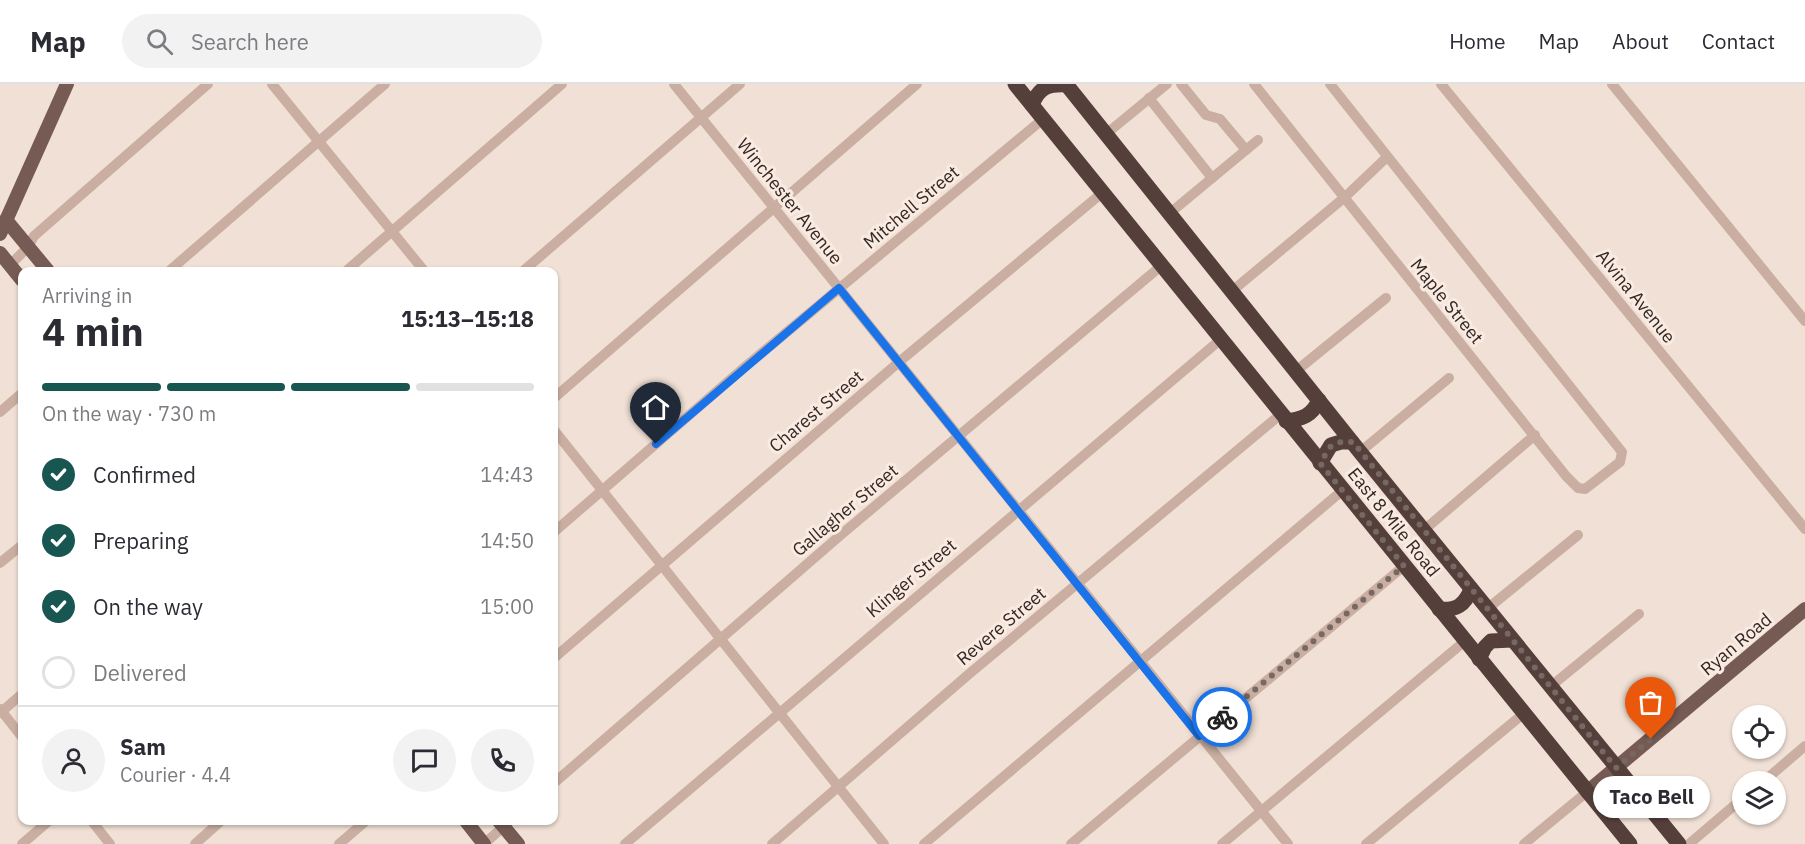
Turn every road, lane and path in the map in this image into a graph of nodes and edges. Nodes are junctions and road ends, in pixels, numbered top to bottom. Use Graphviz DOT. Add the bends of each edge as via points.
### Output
graph roads {
  1 [pos="67,84"];
  2 [pos="208,84"];
  3 [pos="272,84"];
  4 [pos="385,84"];
  5 [pos="562,84"];
  6 [pos="674,84"];
  7 [pos="740,84"];
  8 [pos="917,84"];
  9 [pos="1015,84"];
  10 [pos="1167,84"];
  11 [pos="1181,84"];
  12 [pos="1254,84"];
  13 [pos="1330,84"];
  14 [pos="1441,84"];
  15 [pos="1612,84"];
  16 [pos="1066,85"];
  17 [pos="1149,98"];
  18 [pos="1032,105"];
  19 [pos="701,117"];
  20 [pos="1043,119"];
  21 [pos="1106,134"];
  22 [pos="1258,140"];
  23 [pos="319,141"];
  24 [pos="1246,150"];
  25 [pos="1387,157"];
  26 [pos="1212,178"];
  27 [pos="1102,193"];
  28 [pos="1346,197"];
  29 [pos="774,207"];
  30 [pos="1170,213"];
  31 [pos="3,216"];
  32 [pos="392,231"];
  33 [pos="0,234"];
  34 [pos="28,247"];
  35 [pos="0,253"];
  36 [pos="10,265"];
  37 [pos="1161,266"];
  38 [pos="45,267"];
  39 [pos="174,267"];
  40 [pos="351,267"];
  41 [pos="421,267"];
  42 [pos="528,267"];
  43 [pos="18,275"];
  44 [pos="839,288"];
  45 [pos="1233,291"];
  46 [pos="1386,298"];
  47 [pos="1805,321"];
  48 [pos="1220,339"];
  49 [pos="899,362"];
  50 [pos="1296,371"];
  51 [pos="1449,378"];
  52 [pos="558,395"];
  53 [pos="18,396"];
  54 [pos="1318,400"];
  55 [pos="0,412"];
  56 [pos="1283,417"];
  57 [pos="558,435"];
  58 [pos="1535,435"];
  59 [pos="958,436"];
  60 [pos="1356,447"];
  61 [pos="1320,463"];
  62 [pos="602,490"];
  63 [pos="1342,490"];
  64 [pos="1018,510"];
  65 [pos="558,528"];
  66 [pos="1805,529"];
  67 [pos="1424,530"];
  68 [pos="1578,534"];
  69 [pos="18,548"];
  70 [pos="0,563"];
  71 [pos="661,565"];
  72 [pos="1404,566"];
  73 [pos="1077,583"];
  74 [pos="1471,589"];
  75 [pos="1439,609"];
  76 [pos="1487,609"];
  77 [pos="1805,609"];
  78 [pos="1639,614"];
  79 [pos="720,639"];
  80 [pos="1512,640"];
  81 [pos="1465,642"];
  82 [pos="558,655"];
  83 [pos="1479,659"];
  84 [pos="1139,661"];
  85 [pos="1550,687"];
  86 [pos="18,697"];
  87 [pos="1,711"];
  88 [pos="779,713"];
  89 [pos="1523,714"];
  90 [pos="18,732"];
  91 [pos="1199,736"];
  92 [pos="1805,746"];
  93 [pos="1616,768"];
  94 [pos="1776,771"];
  95 [pos="558,780"];
  96 [pos="838,787"];
  97 [pos="1587,792"];
  98 [pos="1732,807"];
  99 [pos="1261,811"];
  100 [pos="44,825"];
  101 [pos="95,825"];
  102 [pos="216,825"];
  103 [pos="361,825"];
  104 [pos="469,825"];
  105 [pos="502,825"];
  106 [pos="505,825"];
  107 [pos="22,844"];
  108 [pos="110,844"];
  109 [pos="195,844"];
  110 [pos="339,844"];
  111 [pos="484,844"];
  112 [pos="518,844"];
  113 [pos="625,844"];
  114 [pos="772,844"];
  115 [pos="884,844"];
  116 [pos="924,844"];
  117 [pos="1071,844"];
  118 [pos="1222,844"];
  119 [pos="1288,844"];
  120 [pos="1366,844"];
  121 [pos="1524,844"];
  122 [pos="1630,844"];
  123 [pos="1679,844"];
  124 [pos="1689,844"];
  1 -- 31 [label="main road"];
  2 -- 34 [label="street" via="35,234"];
  3 -- 23 [label="street"];
  4 -- 23 [label="street"];
  5 -- 32 [label="street"];
  6 -- 19 [label="street, Winchester Avenue"];
  7 -- 19 [label="street"];
  8 -- 29 [label="street"];
  9 -- 18 [label="highway, East 8 Mile Road"];
  10 -- 17 [label="street"];
  11 -- 24 [label="street" via="1206,115 1220,119"];
  12 -- 28 [label="street, Maple Street"];
  13 -- 25 [label="street"];
  14 -- 66 [label="street, Alvina Avenue"];
  15 -- 47 [label="street"];
  16 -- 18 [label="highway" via="1045,86"];
  16 -- 21 [label="highway, East 8 Mile Road"];
  17 -- 21 [label="street"];
  17 -- 26 [label="street"];
  18 -- 20 [label="highway, East 8 Mile Road"];
  19 -- 29 [label="street, Winchester Avenue"];
  19 -- 42 [label="street"];
  20 -- 27 [label="highway, East 8 Mile Road"];
  20 -- 44 [label="street, Mitchell Street"];
  21 -- 30 [label="highway, East 8 Mile Road"];
  22 -- 24 [label="street"];
  23 -- 32 [label="street"];
  23 -- 39 [label="street"];
  24 -- 26 [label="street"];
  25 -- 28 [label="street"];
  25 -- 58 [label="street, Maple Street" via="1622,452 1620,462 1581,489"];
  26 -- 30 [label="street"];
  27 -- 37 [label="highway, East 8 Mile Road"];
  27 -- 49 [label="street, Charest Street"];
  28 -- 45 [label="street"];
  28 -- 58 [label="street, Maple Street"];
  29 -- 44 [label="street, Winchester Avenue"];
  29 -- 52 [label="street"];
  30 -- 45 [label="highway, East 8 Mile Road"];
  31 -- 33 [label="main road"];
  31 -- 34 [label="main road"];
  32 -- 40 [label="street"];
  32 -- 41 [label="street"];
  34 -- 36 [label="street"];
  34 -- 38 [label="main road"];
  35 -- 36 [label="main road"];
  36 -- 43 [label="main road"];
  37 -- 48 [label="highway, East 8 Mile Road"];
  37 -- 59 [label="street, Gallagher Street"];
  44 -- 49 [label="street, Winchester Avenue"];
  44 -- 62 [label="street, Mitchell Street"];
  45 -- 50 [label="highway, East 8 Mile Road"];
  46 -- 50 [label="street"];
  48 -- 56 [label="highway, East 8 Mile Road"];
  48 -- 64 [label="street, Klinger Street"];
  49 -- 59 [label="street, Winchester Avenue"];
  49 -- 71 [label="street, Charest Street"];
  50 -- 54 [label="highway, East 8 Mile Road"];
  51 -- 60 [label="street"];
  53 -- 55 [label="street"];
  54 -- 56 [label="highway" via="1309,415 1299,420"];
  54 -- 60 [label="highway, East 8 Mile Road"];
  56 -- 61 [label="highway, East 8 Mile Road"];
  56 -- 73 [label="street, Revere Street"];
  57 -- 62 [label="street"];
  58 -- 67 [label="street"];
  59 -- 64 [label="street, Winchester Avenue"];
  59 -- 79 [label="street, Gallagher Street"];
  60 -- 61 [label="highway" via="1341,442 1331,446"];
  60 -- 67 [label="highway, East 8 Mile Road"];
  61 -- 63 [label="highway, East 8 Mile Road"];
  62 -- 65 [label="street, Mitchell Street"];
  62 -- 71 [label="street"];
  63 -- 72 [label="highway, East 8 Mile Road"];
  63 -- 84 [label="street"];
  64 -- 73 [label="street, Winchester Avenue"];
  64 -- 88 [label="street, Klinger Street"];
  67 -- 74 [label="highway, East 8 Mile Road"];
  68 -- 76 [label="street"];
  69 -- 70 [label="street"];
  71 -- 79 [label="street"];
  71 -- 82 [label="street, Charest Street"];
  72 -- 75 [label="highway, East 8 Mile Road"];
  72 -- 91 [label="street"];
  73 -- 84 [label="street, Winchester Avenue"];
  73 -- 96 [label="street, Revere Street"];
  74 -- 75 [label="highway" via="1459,607"];
  74 -- 76 [label="highway, East 8 Mile Road"];
  75 -- 81 [label="highway, East 8 Mile Road"];
  76 -- 80 [label="highway, East 8 Mile Road"];
  77 -- 93 [label="main road, Ryan Road"];
  78 -- 85 [label="street"];
  79 -- 88 [label="street"];
  79 -- 95 [label="street, Gallagher Street"];
  80 -- 83 [label="highway" via="1491,641"];
  80 -- 85 [label="highway, East 8 Mile Road"];
  81 -- 83 [label="highway, East 8 Mile Road"];
  81 -- 99 [label="street"];
  83 -- 89 [label="highway, East 8 Mile Road"];
  84 -- 91 [label="street, Winchester Avenue"];
  84 -- 116 [label="street"];
  85 -- 93 [label="highway, East 8 Mile Road"];
  86 -- 87 [label="street"];
  87 -- 90 [label="street"];
  88 -- 96 [label="street"];
  88 -- 113 [label="street, Klinger Street"];
  89 -- 97 [label="highway, East 8 Mile Road"];
  89 -- 120 [label="street"];
  91 -- 99 [label="street, Winchester Avenue"];
  91 -- 117 [label="street"];
  92 -- 94 [label="street"];
  93 -- 97 [label="main road, Ryan Road"];
  93 -- 123 [label="highway, East 8 Mile Road"];
  96 -- 114 [label="street, Revere Street"];
  96 -- 115 [label="street"];
  97 -- 121 [label="street, Ryan Road"];
  97 -- 122 [label="highway, East 8 Mile Road"];
  98 -- 124 [label="street"];
  99 -- 118 [label="street"];
  99 -- 119 [label="street, Winchester Avenue"];
  100 -- 107 [label="street"];
  101 -- 108 [label="street"];
  102 -- 109 [label="street"];
  103 -- 110 [label="street"];
  104 -- 111 [label="main road"];
  105 -- 111 [label="street"];
  106 -- 112 [label="main road"];
}
